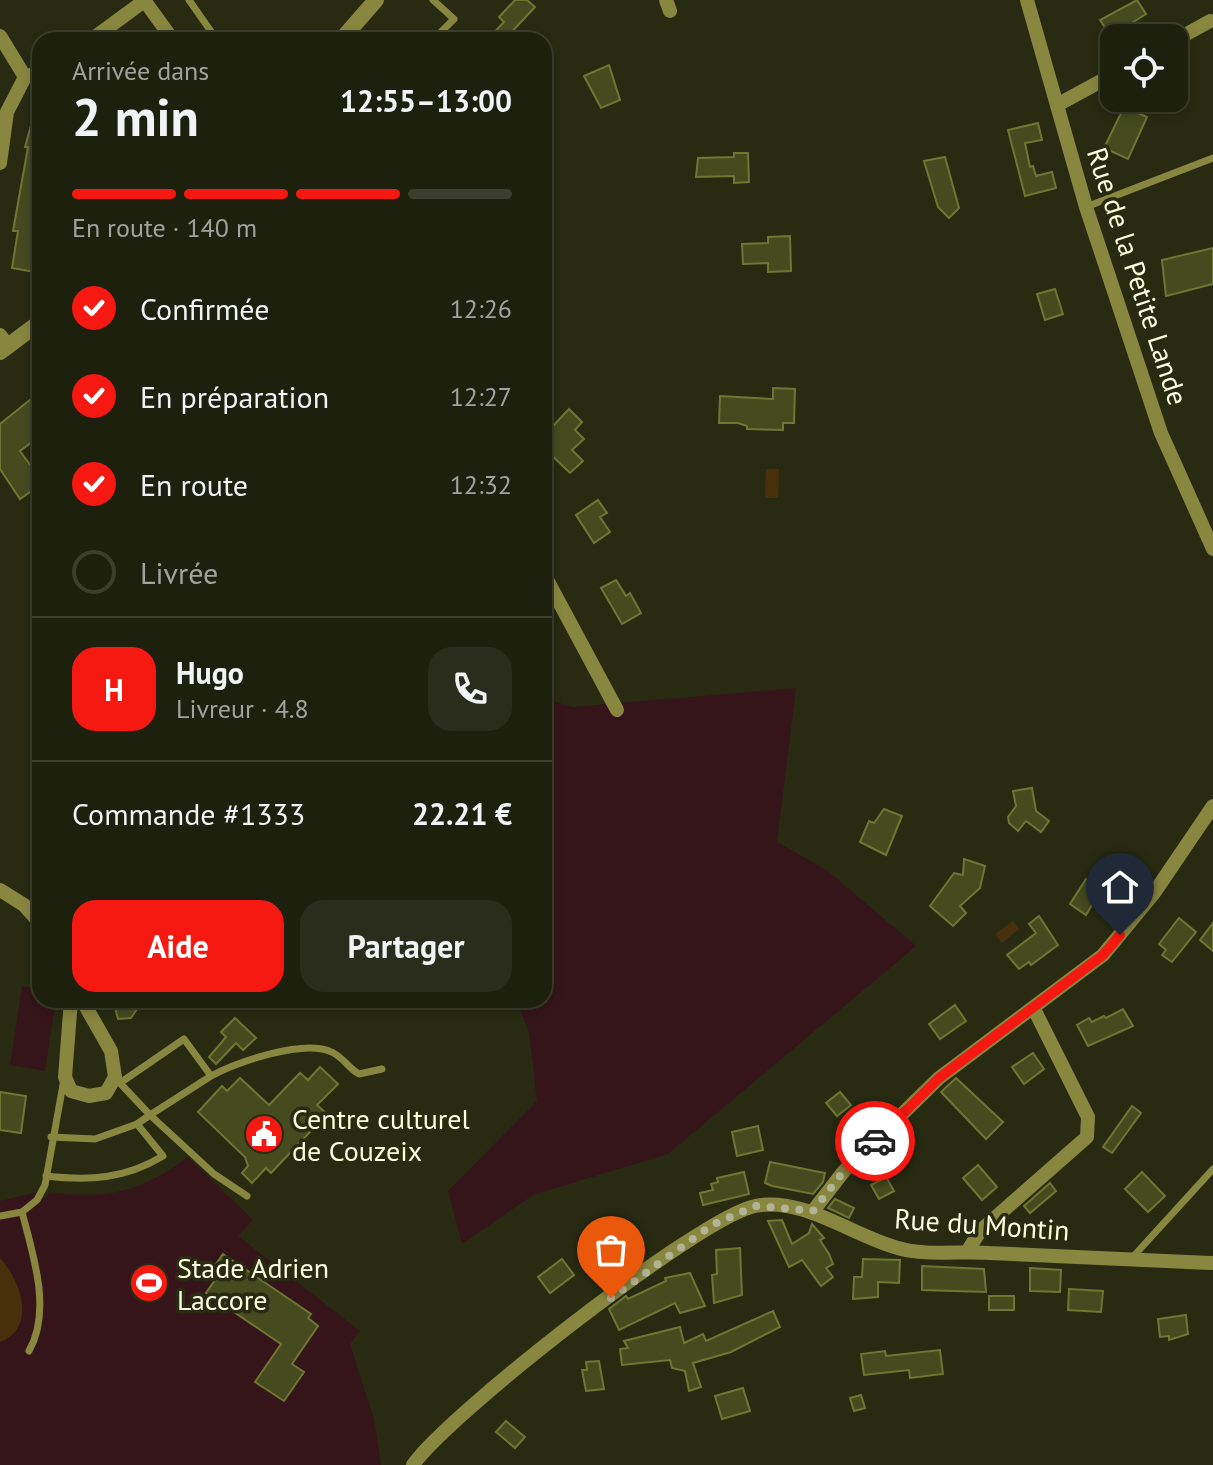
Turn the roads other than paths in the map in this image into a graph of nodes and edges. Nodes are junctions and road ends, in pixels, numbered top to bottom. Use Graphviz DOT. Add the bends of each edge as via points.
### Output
graph roads {
  1 [pos="144,0"];
  2 [pos="189,0"];
  3 [pos="376,0"];
  4 [pos="433,0"];
  5 [pos="1027,0"];
  6 [pos="1210,21"];
  7 [pos="102,32"];
  8 [pos="167,32"];
  9 [pos="211,32"];
  10 [pos="348,32"];
  11 [pos="441,32"];
  12 [pos="1188,33"];
  13 [pos="0,36"];
  14 [pos="32,75"];
  15 [pos="25,77"];
  16 [pos="1100,82"];
  17 [pos="1057,105"];
  18 [pos="1213,158"];
  19 [pos="0,163"];
  20 [pos="1086,207"];
  21 [pos="32,327"];
  22 [pos="3,344"];
  23 [pos="1213,549"];
  24 [pos="552,589"];
  25 [pos="617,710"];
  26 [pos="1213,806"];
  27 [pos="0,890"];
  28 [pos="32,914"];
  29 [pos="70,1008"];
  30 [pos="87,1008"];
  31 [pos="1034,1009"];
  32 [pos="382,1069"];
  33 [pos="211,1076"];
  34 [pos="65,1077"];
  35 [pos="118,1080"];
  36 [pos="150,1115"];
  37 [pos="137,1124"];
  38 [pos="51,1137"];
  39 [pos="1213,1169"];
  40 [pos="46,1176"];
  41 [pos="247,1196"];
  42 [pos="813,1211"];
  43 [pos="22,1212"];
  44 [pos="0,1216"];
  45 [pos="967,1252"];
  46 [pos="1131,1259"];
  47 [pos="1213,1263"];
  48 [pos="29,1351"];
  49 [pos="413,1465"];
  1 -- 7 [label="street"];
  1 -- 8 [label="street"];
  2 -- 9 [label="lane"];
  3 -- 10 [label="street"];
  4 -- 11 [label="lane" via="454,19"];
  5 -- 17 [label="street, Rue de la Petite Lande"];
  6 -- 12 [label="street"];
  13 -- 15 [label="street"];
  14 -- 15 [label="street"];
  15 -- 19 [label="street" via="7,112"];
  16 -- 17 [label="street"];
  17 -- 20 [label="street, Rue de la Petite Lande"];
  18 -- 20 [label="lane"];
  20 -- 23 [label="street, Rue de la Petite Lande" via="1161,433"];
  21 -- 22 [label="street"];
  24 -- 25 [label="street"];
  26 -- 31 [label="street" via="1154,893 1103,955"];
  27 -- 28 [label="street"];
  29 -- 34 [label="street"];
  30 -- 35 [label="street" via="111,1051"];
  31 -- 42 [label="street" via="939,1078 844,1171"];
  31 -- 45 [label="street" via="1088,1117 1087,1137 980,1231"];
  32 -- 33 [label="lane" via="359,1074 336,1054 313,1048 249,1061"];
  33 -- 35 [label="lane" via="184,1039"];
  33 -- 36 [label="lane"];
  34 -- 35 [label="street" via="71,1091 89,1096 106,1093"];
  34 -- 38 [label="lane"];
  35 -- 36 [label="lane"];
  36 -- 37 [label="lane"];
  36 -- 41 [label="lane" via="214,1174"];
  37 -- 38 [label="lane" via="95,1139"];
  37 -- 40 [label="lane" via="163,1156 109,1178"];
  38 -- 40 [label="lane"];
  39 -- 46 [label="lane"];
  40 -- 43 [label="lane" via="42,1193"];
  42 -- 45 [label="street, Rue du Montin" via="843,1229 900,1249"];
  42 -- 49 [label="street, Rue du Montin" via="756,1206 712,1225 455,1419"];
  43 -- 44 [label="lane"];
  43 -- 48 [label="lane" via="38,1284 38,1322"];
  45 -- 46 [label="street, Rue du Montin"];
  46 -- 47 [label="street, Rue du Montin"];
}
